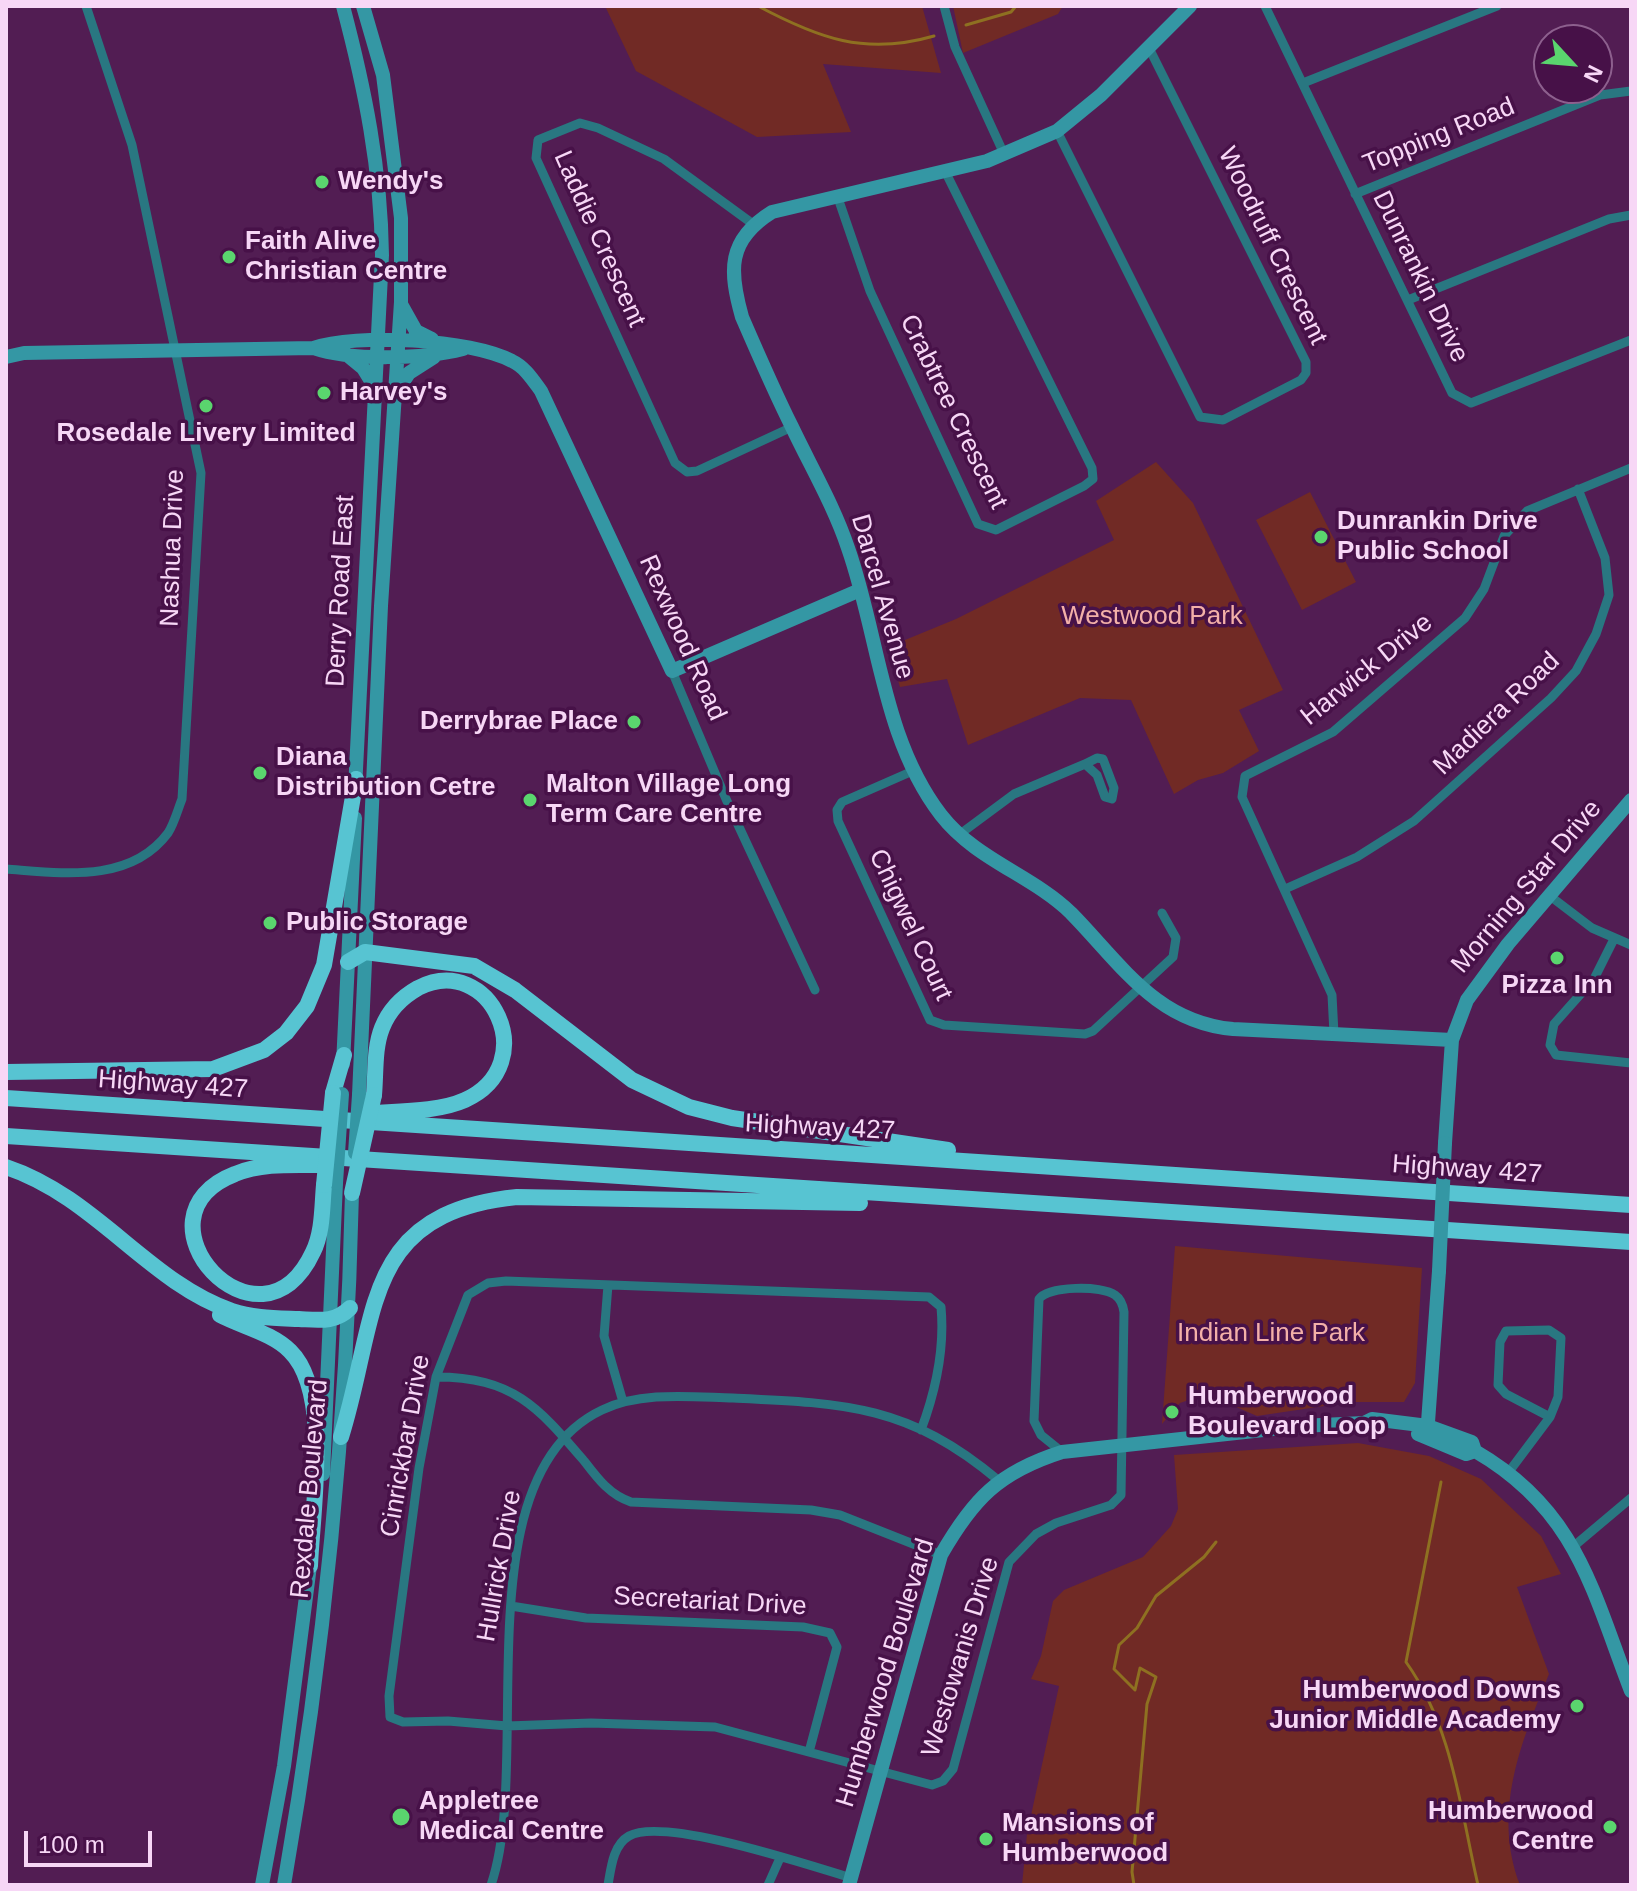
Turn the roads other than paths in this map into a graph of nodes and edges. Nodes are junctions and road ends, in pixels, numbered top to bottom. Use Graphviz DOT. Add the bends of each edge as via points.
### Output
graph roads {
  1 [pos="86,6"];
  2 [pos="343,6"];
  3 [pos="363,6"];
  4 [pos="944,6"];
  5 [pos="1190,6"];
  6 [pos="1265,6"];
  7 [pos="1497,6"];
  8 [pos="1148,46"];
  9 [pos="1303,83"];
  10 [pos="1631,91"];
  11 [pos="1057,131"];
  12 [pos="1004,154"];
  13 [pos="946,173"];
  14 [pos="1355,194"];
  15 [pos="838,198"];
  16 [pos="1631,215"];
  17 [pos="753,224"];
  18 [pos="1408,300"];
  19 [pos="401,302"];
  20 [pos="380,311"];
  21 [pos="1631,340"];
  22 [pos="345,347"];
  23 [pos="377,347"];
  24 [pos="176,348"];
  25 [pos="398,348"];
  26 [pos="438,349"];
  27 [pos="6,357"];
  28 [pos="376,389"];
  29 [pos="394,394"];
  30 [pos="792,427"];
  31 [pos="1631,468"];
  32 [pos="1578,489"];
  33 [pos="860,590"];
  34 [pos="672,671"];
  35 [pos="1085,764"];
  36 [pos="915,770"];
  37 [pos="356,779"];
  38 [pos="1631,800"];
  39 [pos="960,834"];
  40 [pos="6,869"];
  41 [pos="1285,889"];
  42 [pos="1550,896"];
  43 [pos="1162,913"];
  44 [pos="1614,939"];
  45 [pos="1631,945"];
  46 [pos="365,952"];
  47 [pos="348,962"];
  48 [pos="1142,988"];
  49 [pos="815,990"];
  50 [pos="1334,1034"];
  51 [pos="1452,1040"];
  52 [pos="344,1055"];
  53 [pos="1631,1063"];
  54 [pos="6,1072"];
  55 [pos="366,1095"];
  56 [pos="6,1098"];
  57 [pos="316,1119"];
  58 [pos="6,1136"];
  59 [pos="393,1161"];
  60 [pos="1052,1166"];
  61 [pos="6,1167"];
  62 [pos="330,1184"];
  63 [pos="352,1193"];
  64 [pos="973,1200"];
  65 [pos="1631,1205"];
  66 [pos="1631,1242"];
  67 [pos="608,1285"];
  68 [pos="185,1287"];
  69 [pos="350,1308"];
  70 [pos="331,1320"];
  71 [pos="436,1377"];
  72 [pos="623,1402"];
  73 [pos="1550,1417"];
  74 [pos="921,1430"];
  75 [pos="1428,1431"];
  76 [pos="1041,1435"];
  77 [pos="341,1437"];
  78 [pos="564,1438"];
  79 [pos="1123,1446"];
  80 [pos="1062,1452"];
  81 [pos="1034,1461"];
  82 [pos="1508,1473"];
  83 [pos="998,1480"];
  84 [pos="1631,1498"];
  85 [pos="1574,1546"];
  86 [pos="941,1555"];
  87 [pos="310,1566"];
  88 [pos="511,1606"];
  89 [pos="1631,1691"];
  90 [pos="507,1726"];
  91 [pos="809,1752"];
  92 [pos="878,1771"];
  93 [pos="780,1858"];
  94 [pos="850,1882"];
  95 [pos="262,1885"];
  96 [pos="284,1885"];
  97 [pos="491,1885"];
  98 [pos="608,1885"];
  99 [pos="768,1885"];
  1 -- 24 [label="street, Nashua Drive" via="132,145"];
  2 -- 20 [label="street, Derry Road East" via="371,119 378,175"];
  3 -- 19 [label="street, Derry Road East" via="383,75 396,153"];
  4 -- 12 [label="street" via="955,47"];
  5 -- 8 [label="street"];
  6 -- 9 [label="street, Dunrankin Drive"];
  7 -- 9 [label="street"];
  8 -- 11 [label="street"];
  8 -- 11 [label="street, Woodruff Crescent" via="1306,362 1301,380 1223,420 1200,417"];
  9 -- 14 [label="street, Dunrankin Drive"];
  10 -- 14 [label="street, Topping Road" via="1600,95"];
  11 -- 12 [label="street"];
  12 -- 13 [label="street"];
  13 -- 15 [label="street"];
  13 -- 15 [label="street, Crabtree Crescent" via="1092,468 1093,479 1084,486 996,530 978,524 870,291"];
  14 -- 18 [label="street, Dunrankin Drive"];
  15 -- 17 [label="street" via="786,208"];
  16 -- 18 [label="street" via="1609,219"];
  17 -- 30 [label="street, Darcel Avenue" via="732,269 734,287 742,317"];
  17 -- 30 [label="street, Laddie Crescent" via="664,159 598,128 580,123 535,146 675,463 687,472 697,471"];
  18 -- 21 [label="street, Dunrankin Drive" via="1452,393 1471,403"];
  19 -- 25 [label="street, Derry Road East"];
  19 -- 26 [label="street" via="416,331"];
  20 -- 22 [label="street"];
  20 -- 23 [label="street, Derry Road East"];
  22 -- 23 [label="street, Rexwood Road"];
  22 -- 24 [label="street, Rexwood Road"];
  22 -- 28 [label="street"];
  23 -- 25 [label="street, Rexwood Road"];
  23 -- 28 [label="street, Derry Road East"];
  24 -- 27 [label="street, Rexwood Road"];
  24 -- 40 [label="street, Nashua Drive" via="202,483 182,799 168,832 126,864 85,874"];
  25 -- 26 [label="street, Rexwood Road"];
  25 -- 29 [label="street, Derry Road East"];
  26 -- 29 [label="street"];
  26 -- 34 [label="street, Rexwood Road" via="491,352 514,361 536,384"];
  28 -- 37 [label="street, Derry Road East"];
  29 -- 46 [label="street, Derry Road East"];
  30 -- 33 [label="street, Darcel Avenue" via="848,548"];
  31 -- 32 [label="street, Harwick Drive"];
  32 -- 41 [label="street, Madiera Road" via="1605,558 1609,595 1576,671 1414,821 1357,857"];
  32 -- 41 [label="street, Harwick Drive" via="1541,504 1514,523 1465,618 1354,716 1306,748 1245,776 1242,797"];
  33 -- 34 [label="street"];
  33 -- 36 [label="street, Darcel Avenue" via="888,704"];
  34 -- 49 [label="street, Rexwood Road"];
  35 -- 39 [label="street" via="1002,801"];
  36 -- 39 [label="street, Darcel Avenue" via="943,817"];
  36 -- 48 [label="street, Chigwel Court" via="842,802 837,810 930,1020 1085,1034 1099,1028"];
  37 -- 47 [label="street, Derry Road East"];
  37 -- 54 [label="highway" via="324,965 307,1006 286,1033 242,1061 213,1069"];
  38 -- 42 [label="street, Morning Star Drive"];
  39 -- 48 [label="street, Darcel Avenue" via="1068,911"];
  41 -- 50 [label="street, Harwick Drive" via="1332,995"];
  42 -- 44 [label="street"];
  42 -- 51 [label="street, Morning Star Drive" via="1472,991"];
  43 -- 48 [label="street, Chigwel Court" via="1176,938 1176,950"];
  44 -- 45 [label="street"];
  44 -- 53 [label="street" via="1594,979 1554,1024 1550,1045 1556,1055 1568,1059"];
  46 -- 47 [label="highway"];
  46 -- 55 [label="street, Derry Road East"];
  46 -- 60 [label="highway" via="438,958 485,971 614,1068 689,1107"];
  47 -- 52 [label="street, Derry Road East"];
  48 -- 50 [label="street, Darcel Avenue" via="1177,1015 1206,1027"];
  50 -- 51 [label="street, Darcel Avenue"];
  51 -- 75 [label="street, Morning Star Drive, bridge"];
  52 -- 62 [label="highway, bridge"];
  55 -- 57 [label="highway" via="382,1027 408,993 451,982 481,994 494,1006 505,1050 495,1077 482,1090 448,1104"];
  55 -- 63 [label="highway, bridge"];
  56 -- 57 [label="highway, Highway 427"];
  57 -- 60 [label="highway, Highway 427"];
  58 -- 59 [label="highway"];
  59 -- 62 [label="highway" via="257,1168 221,1180 203,1199 194,1226 205,1267 224,1284 248,1292 276,1289 292,1279 314,1250"];
  59 -- 64 [label="highway"];
  60 -- 65 [label="highway, Highway 427"];
  61 -- 68 [label="highway" via="76,1201"];
  62 -- 70 [label="street, Rexdale Boulevard"];
  63 -- 69 [label="street, Rexdale Boulevard"];
  64 -- 66 [label="highway"];
  64 -- 77 [label="highway" via="922,1204 517,1197 470,1203 426,1223 395,1254 376,1298"];
  67 -- 71 [label="street, Cinrickbar Drive" via="506,1281 479,1288 460,1309"];
  67 -- 72 [label="street" via="604,1336"];
  67 -- 74 [label="street, Cinrickbar Drive" via="929,1297 941,1307 939,1371"];
  68 -- 70 [label="highway" via="233,1312"];
  68 -- 87 [label="highway" via="202,1304 283,1345 304,1370 315,1414"];
  69 -- 70 [label="highway"];
  69 -- 77 [label="street, Rexdale Boulevard"];
  70 -- 87 [label="street, Rexdale Boulevard" via="328,1425"];
  71 -- 78 [label="street" via="516,1393"];
  71 -- 90 [label="street, Cinrickbar Drive" via="388,1712 396,1721"];
  72 -- 74 [label="street, Hullrick Drive" via="692,1397 810,1401 856,1406"];
  72 -- 78 [label="street, Hullrick Drive" via="582,1421"];
  73 -- 73 [label="street" via="1558,1397 1561,1338 1549,1330 1506,1331 1500,1342 1498,1385"];
  73 -- 82 [label="street"];
  74 -- 83 [label="street, Hullrick Drive" via="970,1456"];
  75 -- 79 [label="street, Humberwood Boulevard" via="1372,1419"];
  75 -- 82 [label="street, Humberwood Boulevard" via="1472,1442 1475,1451"];
  76 -- 79 [label="street" via="1034,1413 1039,1299 1055,1289 1107,1291 1117,1295 1123,1308"];
  76 -- 80 [label="street"];
  76 -- 81 [label="street"];
  77 -- 96 [label="street, Rexdale Boulevard" via="312,1716"];
  78 -- 86 [label="street" via="604,1485 631,1502 811,1510 840,1515"];
  78 -- 88 [label="street, Hullrick Drive" via="531,1496"];
  79 -- 80 [label="street, Humberwood Boulevard"];
  79 -- 92 [label="street, Westowanis Drive" via="1118,1501 1046,1528 1009,1562 948,1777 932,1785"];
  80 -- 81 [label="street, Humberwood Boulevard"];
  81 -- 83 [label="street, Humberwood Boulevard"];
  82 -- 85 [label="street, Humberwood Boulevard" via="1550,1513"];
  83 -- 86 [label="street, Humberwood Boulevard" via="965,1513"];
  84 -- 85 [label="street"];
  85 -- 89 [label="street, Humberwood Boulevard"];
  86 -- 92 [label="street, Humberwood Boulevard"];
  87 -- 95 [label="street, Rexdale Boulevard" via="284,1766"];
  88 -- 90 [label="street, Hullrick Drive"];
  88 -- 91 [label="street, Secretariat Drive" via="586,1618 803,1627 830,1633 837,1647"];
  90 -- 91 [label="street, Cinrickbar Drive" via="715,1727"];
  90 -- 97 [label="street, Hullrick Drive" via="506,1820"];
  91 -- 92 [label="street, Cinrickbar Drive"];
  92 -- 94 [label="street, Humberwood Boulevard"];
  93 -- 94 [label="street"];
  93 -- 98 [label="street" via="681,1833 638,1833 617,1849"];
  93 -- 99 [label="street"];
}
